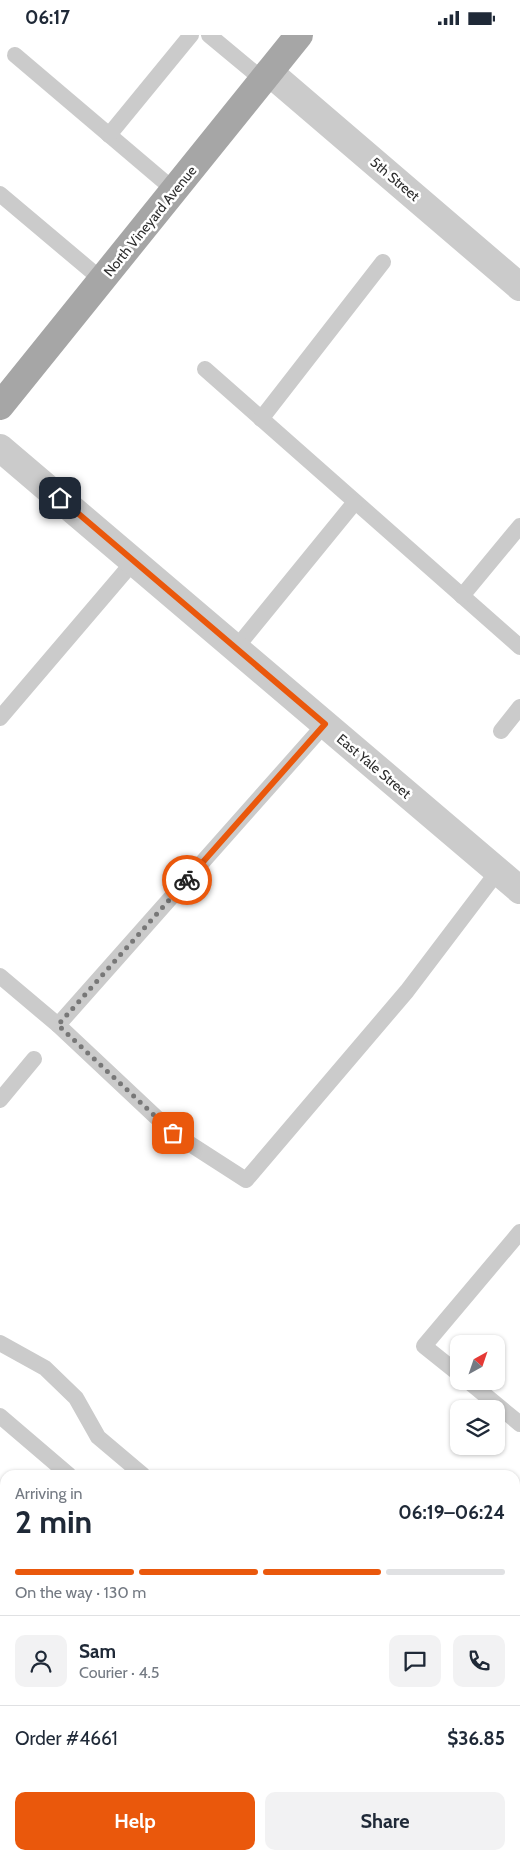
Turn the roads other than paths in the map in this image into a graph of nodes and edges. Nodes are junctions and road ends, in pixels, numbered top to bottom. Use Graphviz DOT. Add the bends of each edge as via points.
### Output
graph roads {
  1 [pos="191,35"];
  2 [pos="209,35"];
  3 [pos="299,35"];
  4 [pos="15,55"];
  5 [pos="266,76"];
  6 [pos="109,135"];
  7 [pos="174,190"];
  8 [pos="0,194"];
  9 [pos="383,262"];
  10 [pos="102,280"];
  11 [pos="520,287"];
  12 [pos="205,369"];
  13 [pos="0,405"];
  14 [pos="262,419"];
  15 [pos="0,448"];
  16 [pos="355,502"];
  17 [pos="520,526"];
  18 [pos="134,561"];
  19 [pos="462,596"];
  20 [pos="520,647"];
  21 [pos="236,648"];
  22 [pos="520,707"];
  23 [pos="0,717"];
  24 [pos="325,724"];
  25 [pos="501,731"];
  26 [pos="498,871"];
  27 [pos="520,890"];
  28 [pos="0,976"];
  29 [pos="58,1025"];
  30 [pos="34,1059"];
  31 [pos="0,1100"];
  32 [pos="520,1232"];
  33 [pos="0,1343"];
  34 [pos="450,1367"];
  35 [pos="479,1390"];
  36 [pos="0,1417"];
  37 [pos="520,1424"];
  38 [pos="63,1470"];
  39 [pos="137,1470"];
  1 -- 6 [label="lane"];
  2 -- 5 [label="lane"];
  3 -- 5 [label="main road, North Vineyard Avenue"];
  4 -- 6 [label="lane"];
  5 -- 7 [label="main road, North Vineyard Avenue"];
  5 -- 11 [label="street, 5th Street"];
  6 -- 7 [label="lane"];
  7 -- 10 [label="main road, North Vineyard Avenue"];
  8 -- 10 [label="lane"];
  9 -- 14 [label="lane"];
  10 -- 13 [label="main road, North Vineyard Avenue"];
  12 -- 14 [label="lane"];
  14 -- 16 [label="lane"];
  15 -- 18 [label="street, East Yale Street"];
  16 -- 19 [label="lane"];
  16 -- 21 [label="lane"];
  17 -- 19 [label="lane"];
  18 -- 21 [label="street, East Yale Street"];
  18 -- 23 [label="lane"];
  19 -- 20 [label="lane"];
  21 -- 24 [label="street, East Yale Street"];
  22 -- 25 [label="lane"];
  24 -- 26 [label="street, East Yale Street"];
  24 -- 29 [label="lane"];
  26 -- 27 [label="street, East Yale Street"];
  26 -- 29 [label="lane" via="407,991 246,1180 173,1133"];
  28 -- 29 [label="lane"];
  30 -- 31 [label="lane"];
  32 -- 34 [label="lane" via="424,1346"];
  33 -- 39 [label="lane" via="45,1368 76,1399 98,1437"];
  35 -- 37 [label="lane"];
  36 -- 38 [label="lane"];
}
